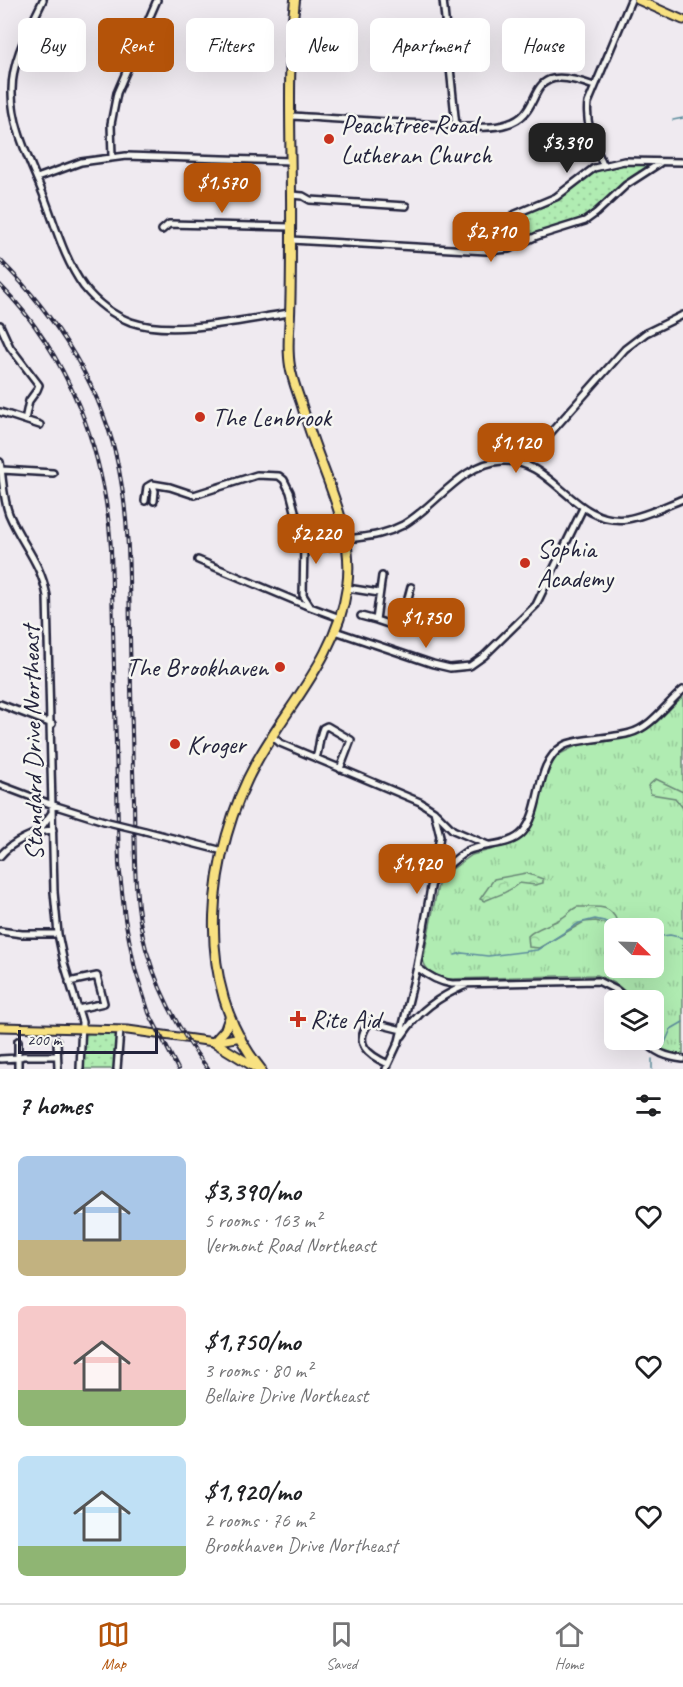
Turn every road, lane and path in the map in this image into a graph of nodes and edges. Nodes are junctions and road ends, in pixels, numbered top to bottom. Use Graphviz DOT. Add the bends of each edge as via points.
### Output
graph roads {
  1 [pos="43,0"];
  2 [pos="157,0"];
  3 [pos="295,0"];
  4 [pos="443,0"];
  5 [pos="630,0"];
  6 [pos="638,0"];
  7 [pos="683,20"];
  8 [pos="594,86"];
  9 [pos="291,116"];
  10 [pos="456,126"];
  11 [pos="112,158"];
  12 [pos="291,161"];
  13 [pos="683,162"];
  14 [pos="660,163"];
  15 [pos="603,165"];
  16 [pos="37,178"];
  17 [pos="291,195"];
  18 [pos="406,206"];
  19 [pos="291,227"];
  20 [pos="162,230"];
  21 [pos="291,240"];
  22 [pos="487,251"];
  23 [pos="290,313"];
  24 [pos="683,315"];
  25 [pos="0,325"];
  26 [pos="0,412"];
  27 [pos="25,420"];
  28 [pos="40,425"];
  29 [pos="0,462"];
  30 [pos="525,464"];
  31 [pos="2,470"];
  32 [pos="53,473"];
  33 [pos="152,484"];
  34 [pos="683,499"];
  35 [pos="583,508"];
  36 [pos="346,539"];
  37 [pos="304,544"];
  38 [pos="198,560"];
  39 [pos="382,576"];
  40 [pos="411,587"];
  41 [pos="347,588"];
  42 [pos="379,593"];
  43 [pos="310,606"];
  44 [pos="361,616"];
  45 [pos="340,618"];
  46 [pos="376,620"];
  47 [pos="335,631"];
  48 [pos="683,690"];
  49 [pos="0,704"];
  50 [pos="52,724"];
  51 [pos="273,737"];
  52 [pos="316,758"];
  53 [pos="340,769"];
  54 [pos="0,785"];
  55 [pos="53,805"];
  56 [pos="434,810"];
  57 [pos="52,812"];
  58 [pos="52,830"];
  59 [pos="38,832"];
  60 [pos="488,845"];
  61 [pos="222,851"];
  62 [pos="0,856"];
  63 [pos="432,881"];
  64 [pos="0,931"];
  65 [pos="58,934"];
  66 [pos="417,967"];
  67 [pos="69,982"];
  68 [pos="467,984"];
  69 [pos="615,990"];
  70 [pos="78,1009"];
  71 [pos="230,1016"];
  72 [pos="0,1027"];
  73 [pos="83,1029"];
  74 [pos="120,1030"];
  75 [pos="402,1030"];
  76 [pos="241,1037"];
  77 [pos="18,1041"];
  78 [pos="57,1041"];
  79 [pos="214,1041"];
  80 [pos="399,1041"];
  81 [pos="655,1050"];
  82 [pos="56,1056"];
  83 [pos="18,1058"];
  84 [pos="0,1059"];
  85 [pos="683,1059"];
  86 [pos="387,1066"];
  87 [pos="18,1069"];
  88 [pos="58,1069"];
  89 [pos="80,1069"];
  90 [pos="117,1069"];
  91 [pos="259,1069"];
  1 -- 16 [label="street" via="18,56 12,92 15,118"];
  2 -- 11 [label="street" via="117,93 111,124"];
  3 -- 9 [label="highway"];
  4 -- 10 [label="street"];
  5 -- 8 [label="street"];
  6 -- 7 [label="main road"];
  8 -- 10 [label="street" via="552,78 513,122 499,126"];
  8 -- 15 [label="street" via="587,117"];
  9 -- 10 [label="street"];
  9 -- 12 [label="highway"];
  11 -- 12 [label="street"];
  11 -- 16 [label="street" via="81,162"];
  12 -- 17 [label="highway"];
  13 -- 14 [label="street"];
  14 -- 15 [label="street" via="624,161"];
  14 -- 22 [label="street" via="626,185 585,221 509,249"];
  15 -- 22 [label="street" via="556,197 513,215 494,236"];
  16 -- 23 [label="street" via="77,276 95,299 119,316 143,325 171,328"];
  17 -- 18 [label="street" via="310,200"];
  17 -- 19 [label="highway"];
  19 -- 20 [label="street" via="170,224"];
  19 -- 21 [label="highway"];
  21 -- 22 [label="street"];
  21 -- 23 [label="highway"];
  23 -- 36 [label="highway" via="289,360 294,382"];
  24 -- 30 [label="street" via="646,333 625,349"];
  25 -- 27 [label="street" via="10,347 39,385 29,401"];
  26 -- 27 [label="street"];
  27 -- 28 [label="street"];
  29 -- 31 [label="street, Standard Drive Northeast"];
  30 -- 35 [label="street" via="544,474"];
  30 -- 36 [label="street" via="503,461 482,466 402,525 375,536"];
  31 -- 32 [label="street"];
  31 -- 50 [label="street, Standard Drive Northeast" via="9,513 44,578"];
  33 -- 33 [label="street" via="154,499 146,498 147,487"];
  33 -- 37 [label="street" via="194,495 257,475 279,476 290,492"];
  34 -- 35 [label="street" via="627,519 604,518"];
  35 -- 47 [label="street" via="536,605 470,666 450,668 433,664"];
  36 -- 37 [label="street" via="321,548"];
  36 -- 41 [label="highway"];
  37 -- 43 [label="street" via="303,595"];
  38 -- 43 [label="street"];
  39 -- 42 [label="street"];
  40 -- 46 [label="street" via="400,628"];
  41 -- 42 [label="street"];
  41 -- 45 [label="highway"];
  42 -- 46 [label="street"];
  43 -- 45 [label="street"];
  44 -- 46 [label="street"];
  45 -- 47 [label="highway"];
  47 -- 51 [label="highway"];
  48 -- 60 [label="street" via="641,729 564,745 550,761 530,820 520,836"];
  49 -- 50 [label="street"];
  50 -- 55 [label="street, Standard Drive Northeast"];
  51 -- 52 [label="street"];
  51 -- 61 [label="highway" via="240,796"];
  52 -- 53 [label="street"];
  52 -- 53 [label="street" via="318,740 327,726 351,740"];
  53 -- 56 [label="street"];
  54 -- 55 [label="street"];
  55 -- 57 [label="street, Standard Drive Northeast"];
  55 -- 61 [label="street, bridge"];
  56 -- 60 [label="street" via="453,830"];
  56 -- 63 [label="street" via="440,836"];
  57 -- 58 [label="street, Standard Drive Northeast"];
  57 -- 59 [label="street"];
  58 -- 59 [label="street"];
  58 -- 65 [label="street, Standard Drive Northeast"];
  59 -- 62 [label="street"];
  60 -- 63 [label="street" via="468,851"];
  61 -- 71 [label="highway" via="214,941 217,975"];
  63 -- 66 [label="street"];
  64 -- 65 [label="street"];
  65 -- 67 [label="street, Standard Drive Northeast"];
  66 -- 68 [label="street" via="439,981"];
  66 -- 75 [label="street"];
  67 -- 70 [label="street, Standard Drive Northeast"];
  67 -- 70 [label="street" via="97,976 104,1003"];
  68 -- 69 [label="street" via="588,980"];
  68 -- 80 [label="street" via="425,1009"];
  70 -- 73 [label="street, Standard Drive Northeast"];
  71 -- 76 [label="highway"];
  71 -- 79 [label="highway" via="224,1031"];
  72 -- 73 [label="main road"];
  73 -- 74 [label="main road"];
  73 -- 89 [label="street, Standard Drive Northeast"];
  74 -- 79 [label="main road"];
  74 -- 90 [label="street"];
  75 -- 80 [label="street"];
  75 -- 86 [label="street" via="370,1022 363,1029 365,1050"];
  76 -- 79 [label="main road"];
  76 -- 91 [label="highway"];
  77 -- 83 [label="street"];
  78 -- 82 [label="street"];
  79 -- 91 [label="highway"];
  80 -- 86 [label="street"];
  81 -- 85 [label="street"];
  82 -- 83 [label="street"];
  82 -- 88 [label="street"];
  83 -- 84 [label="street"];
  83 -- 87 [label="street"];
}
